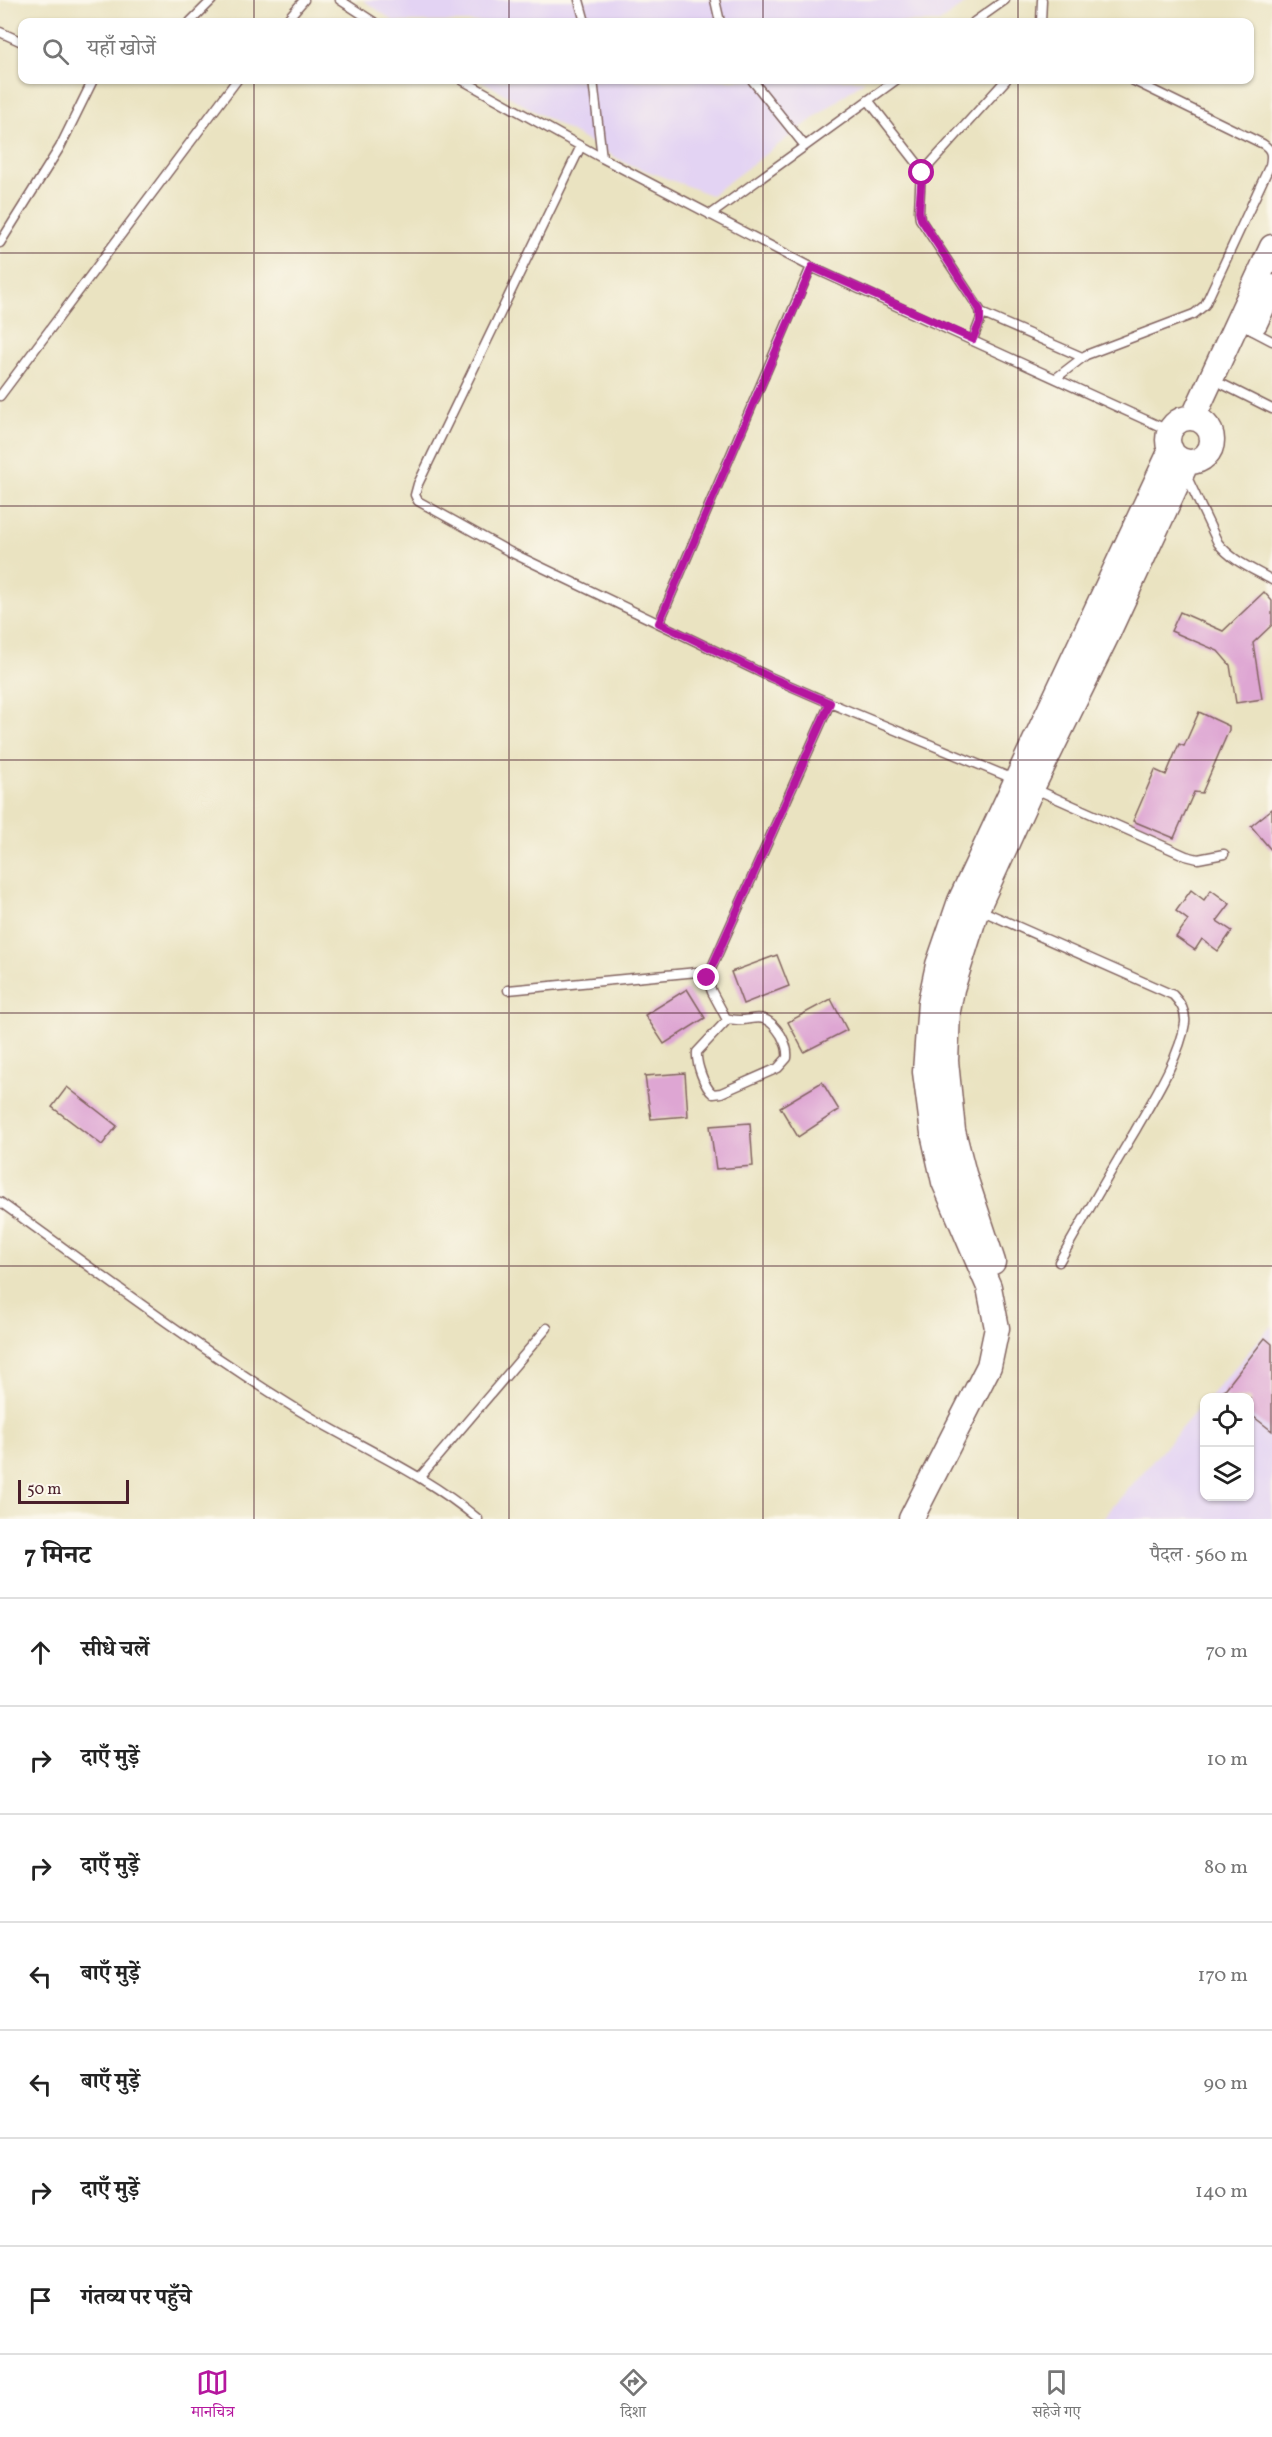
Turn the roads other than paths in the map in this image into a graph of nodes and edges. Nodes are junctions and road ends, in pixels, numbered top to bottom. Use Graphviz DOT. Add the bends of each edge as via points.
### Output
graph roads {
  1 [pos="212,0"];
  2 [pos="304,0"];
  3 [pos="340,0"];
  4 [pos="579,0"];
  5 [pos="716,0"];
  6 [pos="1005,0"];
  7 [pos="1042,0"];
  8 [pos="194,18"];
  9 [pos="288,18"];
  10 [pos="368,18"];
  11 [pos="584,18"];
  12 [pos="719,18"];
  13 [pos="980,18"];
  14 [pos="1041,18"];
  15 [pos="0,32"];
  16 [pos="18,40"];
  17 [pos="91,84"];
  18 [pos="234,84"];
  19 [pos="469,84"];
  20 [pos="593,84"];
  21 [pos="755,84"];
  22 [pos="890,84"];
  23 [pos="1002,84"];
  24 [pos="1140,84"];
  25 [pos="868,100"];
  26 [pos="581,146"];
  27 [pos="805,146"];
  28 [pos="602,158"];
  29 [pos="1272,159"];
  30 [pos="922,173"];
  31 [pos="710,215"];
  32 [pos="0,243"];
  33 [pos="1272,247"];
  34 [pos="812,267"];
  35 [pos="1272,288"];
  36 [pos="981,313"];
  37 [pos="1261,336"];
  38 [pos="973,339"];
  39 [pos="1082,357"];
  40 [pos="1056,378"];
  41 [pos="1224,385"];
  42 [pos="0,396"];
  43 [pos="1272,409"];
  44 [pos="1199,421"];
  45 [pos="1178,453"];
  46 [pos="1272,580"];
  47 [pos="659,623"];
  48 [pos="830,703"];
  49 [pos="1024,784"];
  50 [pos="1224,854"];
  51 [pos="968,905"];
  52 [pos="708,971"];
  53 [pos="508,990"];
  54 [pos="728,1019"];
  55 [pos="0,1202"];
  56 [pos="1059,1262"];
  57 [pos="547,1328"];
  58 [pos="961,1436"];
  59 [pos="420,1477"];
  60 [pos="477,1519"];
  61 [pos="911,1519"];
  62 [pos="928,1519"];
  1 -- 8 [label="lane"];
  2 -- 9 [label="lane"];
  3 -- 10 [label="lane"];
  4 -- 11 [label="lane"];
  5 -- 12 [label="lane"];
  6 -- 13 [label="lane"];
  7 -- 14 [label="lane"];
  15 -- 16 [label="lane"];
  17 -- 32 [label="lane" via="60,147"];
  18 -- 42 [label="lane"];
  19 -- 26 [label="lane"];
  20 -- 28 [label="lane"];
  21 -- 27 [label="lane"];
  22 -- 25 [label="lane"];
  23 -- 30 [label="lane"];
  24 -- 29 [label="lane" via="1263,144 1270,148"];
  25 -- 27 [label="lane"];
  25 -- 30 [label="lane"];
  26 -- 28 [label="lane"];
  26 -- 47 [label="lane" via="415,495 418,501 510,552"];
  27 -- 31 [label="lane"];
  28 -- 31 [label="lane"];
  29 -- 39 [label="lane" via="1205,305 1194,314"];
  30 -- 36 [label="lane" via="921,219"];
  31 -- 34 [label="lane"];
  33 -- 44 [label="main road"];
  34 -- 38 [label="lane"];
  34 -- 47 [label="lane"];
  35 -- 37 [label="main road"];
  36 -- 38 [label="lane"];
  36 -- 39 [label="lane"];
  37 -- 41 [label="main road"];
  38 -- 40 [label="lane"];
  39 -- 40 [label="lane"];
  40 -- 45 [label="lane"];
  41 -- 43 [label="lane"];
  41 -- 44 [label="main road"];
  44 -- 45 [label="main road" via="1179,421"];
  44 -- 45 [label="main road" via="1211,436 1210,449 1200,459"];
  45 -- 46 [label="lane" via="1223,550"];
  45 -- 49 [label="main road"];
  47 -- 48 [label="lane"];
  48 -- 49 [label="lane"];
  48 -- 52 [label="lane"];
  49 -- 50 [label="lane" via="1186,856 1198,860"];
  49 -- 51 [label="main road"];
  51 -- 56 [label="lane" via="1173,995 1184,1011 1182,1037 1162,1084"];
  51 -- 58 [label="main road" via="939,965 930,1002 925,1072 944,1182 983,1271 997,1292 997,1328 989,1366"];
  52 -- 53 [label="lane"];
  52 -- 54 [label="lane" via="708,984"];
  54 -- 54 [label="lane" via="771,1021 785,1043 787,1058 778,1068 713,1094 697,1052"];
  55 -- 59 [label="lane" via="270,1392"];
  57 -- 59 [label="lane"];
  58 -- 61 [label="main road"];
  58 -- 62 [label="main road"];
  59 -- 60 [label="lane"];
}
